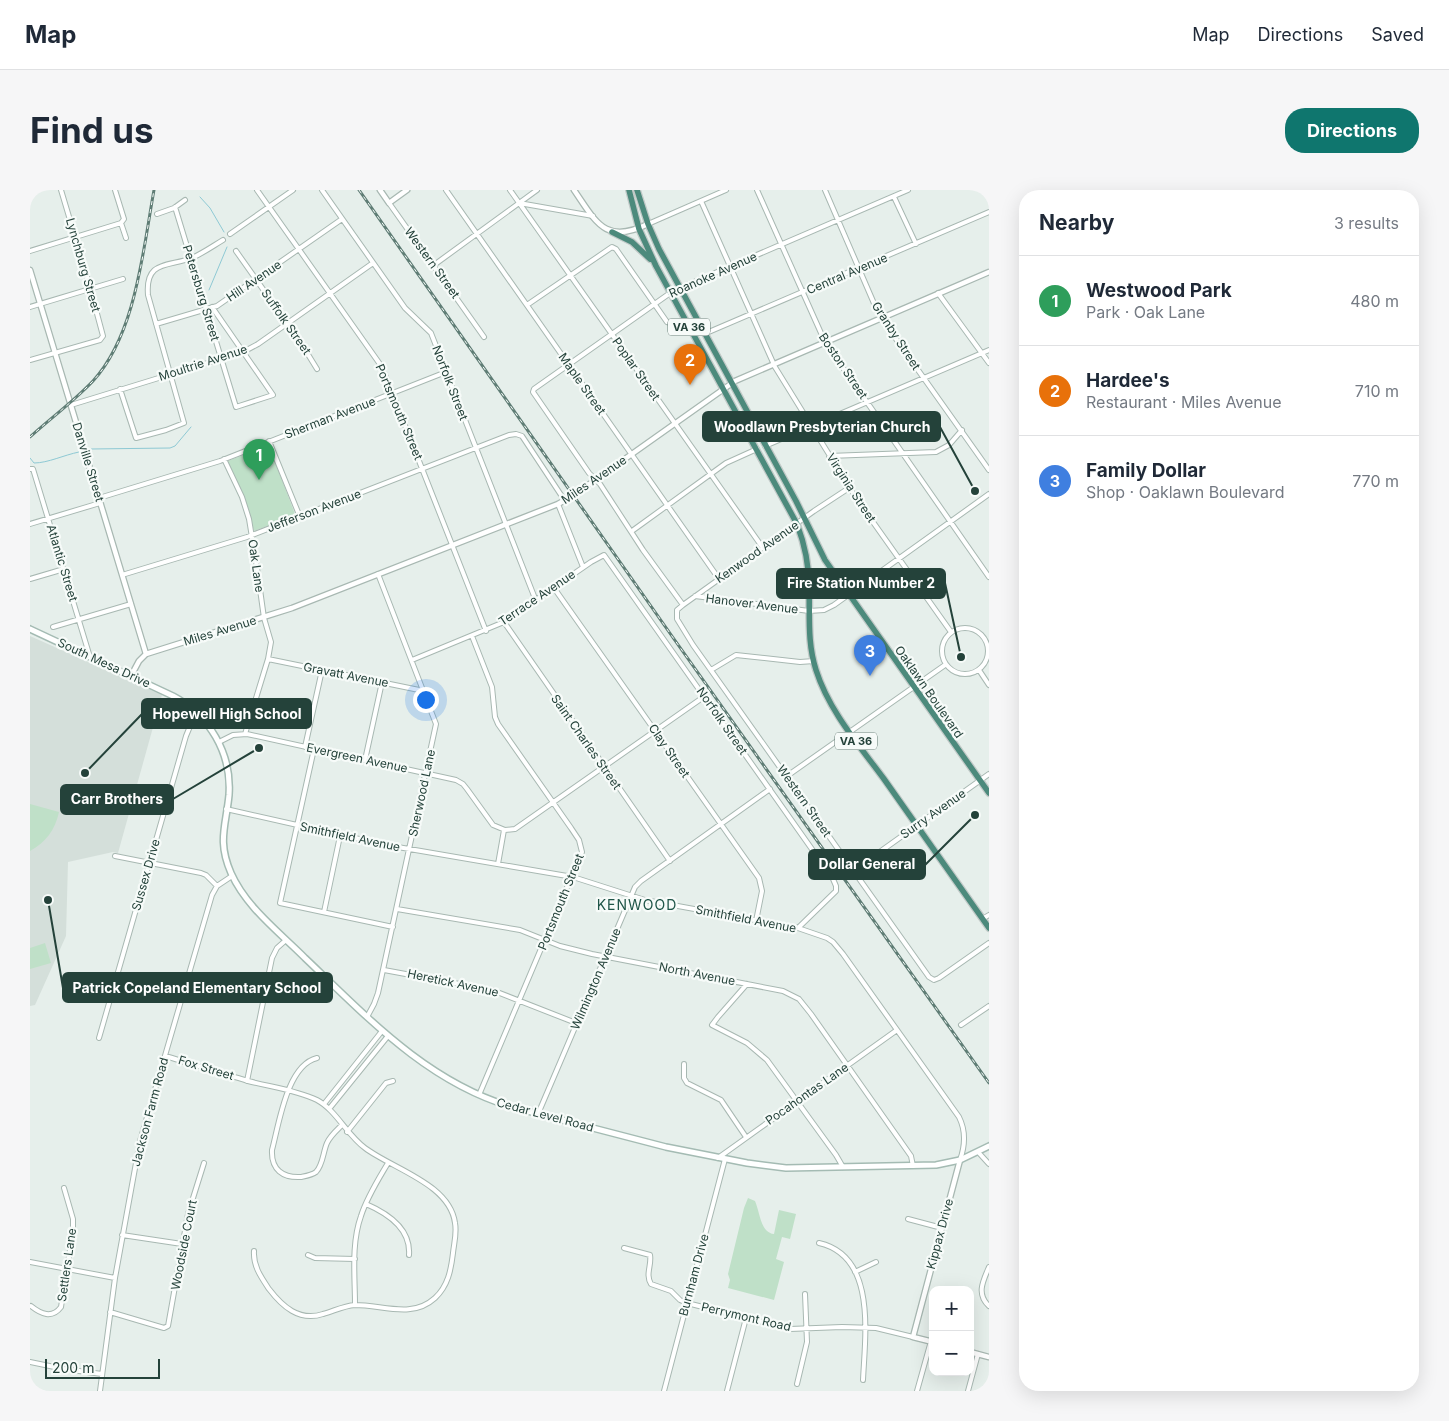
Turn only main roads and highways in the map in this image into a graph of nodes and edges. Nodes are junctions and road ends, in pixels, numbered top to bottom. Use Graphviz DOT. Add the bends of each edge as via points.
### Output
graph roads {
  1 [pos="629,190"];
  2 [pos="637,190"];
  3 [pos="612,232"];
  4 [pos="656,266"];
  5 [pos="30,628"];
  6 [pos="989,793"];
  7 [pos="226,809"];
  8 [pos="989,928"];
  9 [pos="989,1146"];
  1 -- 4 [label="highway, VA 36" via="639,229"];
  2 -- 6 [label="highway, Oaklawn Boulevard / VA 36" via="648,224 679,288 820,552"];
  3 -- 4 [label="highway" via="632,242"];
  4 -- 8 [label="highway, VA 36" via="797,524 808,565 810,640 828,698"];
  5 -- 7 [label="main road, South Mesa Drive" via="177,698 198,714 219,742 225,758 229,794"];
  7 -- 9 [label="main road, Cedar Level Road" via="223,828 225,857 232,876 249,902 382,1031 435,1072 479,1095 504,1105 643,1142 786,1168 942,1164 960,1160"];
}
